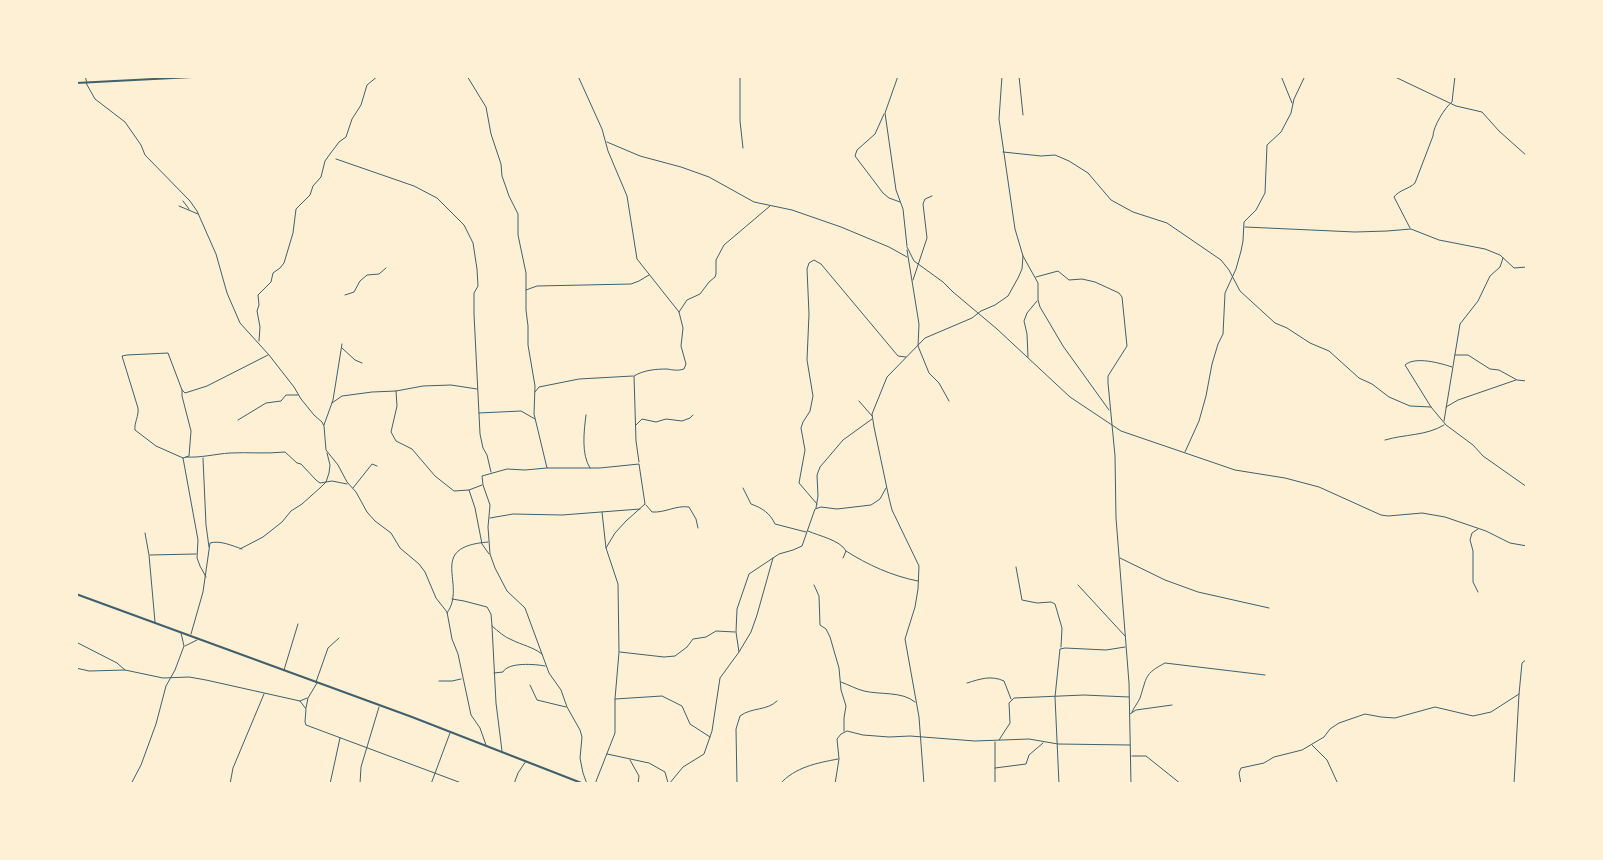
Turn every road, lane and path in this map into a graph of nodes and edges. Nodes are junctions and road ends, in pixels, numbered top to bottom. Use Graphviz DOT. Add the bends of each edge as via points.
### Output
graph roads {
  1 [pos="85,76"];
  2 [pos="212,76"];
  3 [pos="378,76"];
  4 [pos="466,76"];
  5 [pos="578,76"];
  6 [pos="740,76"];
  7 [pos="898,76"];
  8 [pos="1002,76"];
  9 [pos="1019,76"];
  10 [pos="1281,76"];
  11 [pos="1306,76"];
  12 [pos="1393,76"];
  13 [pos="1455,76"];
  14 [pos="76,83"];
  15 [pos="86,83"];
  16 [pos="1293,104"];
  17 [pos="1450,104"];
  18 [pos="885,113"];
  19 [pos="1022,115"];
  20 [pos="606,142"];
  21 [pos="743,148"];
  22 [pos="1003,152"];
  23 [pos="1527,156"];
  24 [pos="336,158"];
  25 [pos="932,196"];
  26 [pos="183,202"];
  27 [pos="901,203"];
  28 [pos="770,205"];
  29 [pos="179,206"];
  30 [pos="189,210"];
  31 [pos="198,214"];
  32 [pos="1244,226"];
  33 [pos="1411,229"];
  34 [pos="907,247"];
  35 [pos="1023,256"];
  36 [pos="907,257"];
  37 [pos="1503,257"];
  38 [pos="917,264"];
  39 [pos="1527,267"];
  40 [pos="386,268"];
  41 [pos="649,274"];
  42 [pos="1233,276"];
  43 [pos="1036,277"];
  44 [pos="913,281"];
  45 [pos="525,291"];
  46 [pos="345,295"];
  47 [pos="1038,300"];
  48 [pos="679,312"];
  49 [pos="978,313"];
  50 [pos="258,342"];
  51 [pos="342,344"];
  52 [pos="918,346"];
  53 [pos="342,348"];
  54 [pos="1455,354"];
  55 [pos="269,355"];
  56 [pos="907,357"];
  57 [pos="1028,358"];
  58 [pos="362,363"];
  59 [pos="1452,367"];
  60 [pos="634,376"];
  61 [pos="1517,380"];
  62 [pos="1527,381"];
  63 [pos="478,389"];
  64 [pos="182,390"];
  65 [pos="396,391"];
  66 [pos="535,393"];
  67 [pos="299,395"];
  68 [pos="859,401"];
  69 [pos="948,401"];
  70 [pos="332,403"];
  71 [pos="1431,407"];
  72 [pos="1446,407"];
  73 [pos="478,413"];
  74 [pos="1110,413"];
  75 [pos="586,415"];
  76 [pos="693,415"];
  77 [pos="872,418"];
  78 [pos="535,419"];
  79 [pos="238,420"];
  80 [pos="1445,424"];
  81 [pos="1111,425"];
  82 [pos="324,426"];
  83 [pos="636,426"];
  84 [pos="1385,440"];
  85 [pos="327,453"];
  86 [pos="1185,453"];
  87 [pos="186,457"];
  88 [pos="183,458"];
  89 [pos="203,458"];
  90 [pos="639,464"];
  91 [pos="377,466"];
  92 [pos="547,468"];
  93 [pos="590,468"];
  94 [pos="491,472"];
  95 [pos="326,482"];
  96 [pos="349,485"];
  97 [pos="483,485"];
  98 [pos="886,487"];
  99 [pos="1527,487"];
  100 [pos="353,488"];
  101 [pos="742,488"];
  102 [pos="469,490"];
  103 [pos="645,504"];
  104 [pos="817,504"];
  105 [pos="641,509"];
  106 [pos="815,509"];
  107 [pos="602,512"];
  108 [pos="489,519"];
  109 [pos="698,528"];
  110 [pos="1478,528"];
  111 [pos="807,532"];
  112 [pos="145,534"];
  113 [pos="489,542"];
  114 [pos="482,543"];
  115 [pos="1527,546"];
  116 [pos="209,547"];
  117 [pos="606,548"];
  118 [pos="846,551"];
  119 [pos="197,554"];
  120 [pos="490,554"];
  121 [pos="149,555"];
  122 [pos="773,557"];
  123 [pos="843,558"];
  124 [pos="1119,558"];
  125 [pos="1016,567"];
  126 [pos="206,577"];
  127 [pos="919,582"];
  128 [pos="814,585"];
  129 [pos="1078,585"];
  130 [pos="1478,592"];
  131 [pos="76,594"];
  132 [pos="452,599"];
  133 [pos="1269,608"];
  134 [pos="447,613"];
  135 [pos="155,623"];
  136 [pos="298,624"];
  137 [pos="492,626"];
  138 [pos="736,632"];
  139 [pos="181,633"];
  140 [pos="190,635"];
  141 [pos="1125,636"];
  142 [pos="339,638"];
  143 [pos="198,639"];
  144 [pos="76,642"];
  145 [pos="184,646"];
  146 [pos="1126,647"];
  147 [pos="1062,648"];
  148 [pos="619,652"];
  149 [pos="739,652"];
  150 [pos="542,654"];
  151 [pos="1527,659"];
  152 [pos="546,666"];
  153 [pos="76,668"];
  154 [pos="125,670"];
  155 [pos="284,671"];
  156 [pos="494,673"];
  157 [pos="1265,676"];
  158 [pos="170,678"];
  159 [pos="462,679"];
  160 [pos="439,681"];
  161 [pos="841,682"];
  162 [pos="317,683"];
  163 [pos="967,683"];
  164 [pos="530,685"];
  165 [pos="264,693"];
  166 [pos="1519,694"];
  167 [pos="1055,697"];
  168 [pos="1129,697"];
  169 [pos="308,698"];
  170 [pos="615,699"];
  171 [pos="1011,700"];
  172 [pos="300,701"];
  173 [pos="777,701"];
  174 [pos="916,703"];
  175 [pos="1172,704"];
  176 [pos="380,706"];
  177 [pos="566,707"];
  178 [pos="306,709"];
  179 [pos="1132,712"];
  180 [pos="1130,714"];
  181 [pos="844,732"];
  182 [pos="451,733"];
  183 [pos="340,738"];
  184 [pos="711,738"];
  185 [pos="920,738"];
  186 [pos="998,740"];
  187 [pos="995,741"];
  188 [pos="1043,742"];
  189 [pos="1058,744"];
  190 [pos="486,745"];
  191 [pos="1131,745"];
  192 [pos="1312,745"];
  193 [pos="367,748"];
  194 [pos="502,751"];
  195 [pos="606,754"];
  196 [pos="1132,756"];
  197 [pos="839,759"];
  198 [pos="630,760"];
  199 [pos="527,761"];
  200 [pos="995,768"];
  201 [pos="435,773"];
  202 [pos="132,784"];
  203 [pos="230,784"];
  204 [pos="330,784"];
  205 [pos="360,784"];
  206 [pos="431,784"];
  207 [pos="464,784"];
  208 [pos="514,784"];
  209 [pos="586,784"];
  210 [pos="595,784"];
  211 [pos="638,784"];
  212 [pos="668,784"];
  213 [pos="737,784"];
  214 [pos="780,784"];
  215 [pos="836,784"];
  216 [pos="924,784"];
  217 [pos="995,784"];
  218 [pos="1059,784"];
  219 [pos="1131,784"];
  220 [pos="1181,784"];
  221 [pos="1241,784"];
  222 [pos="1338,784"];
  223 [pos="1514,784"];
  1 -- 15 [label="street"];
  2 -- 15 [label="street"];
  3 -- 50 [label="street" via="368,85 346,137 325,161 321,178 296,210 284,262 258,295"];
  4 -- 45 [label="street" via="486,107 502,176 517,210 518,235 526,273"];
  5 -- 20 [label="street"];
  6 -- 21 [label="street"];
  7 -- 18 [label="street"];
  8 -- 22 [label="street" via="999,119"];
  9 -- 19 [label="street"];
  10 -- 16 [label="street"];
  11 -- 16 [label="street"];
  12 -- 17 [label="street"];
  13 -- 17 [label="street"];
  14 -- 15 [label="street"];
  15 -- 31 [label="street" via="95,99 125,122 145,155 190,200"];
  16 -- 32 [label="street" via="1281,132 1267,145 1265,193 1256,210 1244,221"];
  17 -- 23 [label="street" via="1482,112"];
  17 -- 33 [label="street" via="1433,130 1415,183 1394,197"];
  18 -- 27 [label="street" via="896,190"];
  18 -- 27 [label="street" via="875,134 855,156 883,194"];
  20 -- 28 [label="street" via="640,156 700,173 745,198"];
  20 -- 41 [label="street" via="627,196 637,259"];
  22 -- 35 [label="street" via="1015,229"];
  22 -- 42 [label="street" via="1055,155 1069,161 1088,173 1111,200 1185,234 1221,260"];
  24 -- 63 [label="street" via="414,186 437,198 464,225 473,243 477,269 474,314"];
  25 -- 38 [label="street" via="922,204 927,238"];
  26 -- 30 [label="street"];
  27 -- 34 [label="street"];
  28 -- 36 [label="street" via="841,227"];
  28 -- 48 [label="street" via="724,245 716,260 714,277 700,294 687,300"];
  29 -- 30 [label="street"];
  30 -- 31 [label="street"];
  31 -- 50 [label="street" via="240,323"];
  32 -- 33 [label="street" via="1355,232"];
  32 -- 42 [label="street" via="1244,241"];
  33 -- 37 [label="street" via="1451,244 1485,249"];
  34 -- 36 [label="street"];
  34 -- 38 [label="street"];
  35 -- 43 [label="street"];
  35 -- 49 [label="street" via="1022,269 1008,296"];
  36 -- 44 [label="street"];
  37 -- 39 [label="street" via="1514,268"];
  37 -- 54 [label="street" via="1500,267 1490,276 1478,301 1460,324"];
  38 -- 44 [label="street"];
  38 -- 49 [label="street"];
  40 -- 46 [label="street" via="368,275 354,292"];
  41 -- 45 [label="street" via="631,284 537,286"];
  41 -- 48 [label="street"];
  42 -- 71 [label="street" via="1240,291 1275,323 1329,352 1389,398 1410,406"];
  42 -- 86 [label="street" via="1225,293 1223,332 1206,396 1197,428"];
  43 -- 47 [label="street"];
  43 -- 74 [label="street" via="1058,272 1069,280 1096,282 1122,297 1127,346 1108,376"];
  44 -- 52 [label="street" via="919,324"];
  45 -- 66 [label="street"];
  47 -- 57 [label="street" via="1024,321"];
  47 -- 74 [label="street" via="1063,346"];
  48 -- 60 [label="street" via="683,328 684,369 649,370"];
  49 -- 52 [label="street" via="930,336"];
  49 -- 57 [label="street"];
  50 -- 55 [label="street"];
  51 -- 53 [label="street"];
  52 -- 56 [label="street"];
  52 -- 69 [label="street" via="929,373 939,383"];
  53 -- 58 [label="street"];
  53 -- 70 [label="street"];
  54 -- 59 [label="street"];
  54 -- 61 [label="street" via="1468,355"];
  55 -- 64 [label="street" via="207,386 185,393"];
  55 -- 67 [label="street"];
  56 -- 77 [label="street" via="887,378"];
  56 -- 104 [label="street" via="898,356 821,264 814,260 809,263 807,360 814,396 803,422 805,450 798,482"];
  57 -- 81 [label="street" via="1070,397"];
  59 -- 71 [label="street" via="1430,361 1405,363"];
  59 -- 72 [label="street"];
  60 -- 66 [label="street" via="579,379 539,387"];
  60 -- 83 [label="street"];
  61 -- 62 [label="street"];
  61 -- 72 [label="street"];
  63 -- 65 [label="street" via="440,385"];
  63 -- 73 [label="street"];
  64 -- 87 [label="street" via="191,431 189,456"];
  64 -- 88 [label="street" via="168,353 122,356 138,408 136,430 152,443"];
  65 -- 70 [label="street" via="342,396"];
  65 -- 102 [label="street" via="397,406 391,432 396,441 412,449 443,484 458,492"];
  66 -- 78 [label="street"];
  67 -- 79 [label="street" via="286,395 281,401 266,403"];
  67 -- 82 [label="street"];
  68 -- 77 [label="street"];
  70 -- 82 [label="street"];
  71 -- 80 [label="street"];
  72 -- 80 [label="street"];
  73 -- 78 [label="street" via="521,411"];
  73 -- 94 [label="street" via="481,441"];
  74 -- 81 [label="street"];
  75 -- 93 [label="street" via="586,460"];
  76 -- 83 [label="street" via="682,421 642,419"];
  77 -- 98 [label="street"];
  77 -- 104 [label="street" via="843,440 822,463 818,472"];
  78 -- 92 [label="street"];
  80 -- 84 [label="street" via="1421,434"];
  80 -- 99 [label="street"];
  81 -- 86 [label="street"];
  81 -- 124 [label="street"];
  82 -- 85 [label="street"];
  83 -- 90 [label="street"];
  85 -- 95 [label="street" via="330,465"];
  85 -- 96 [label="street"];
  86 -- 110 [label="street" via="1235,470 1310,485 1385,516 1432,514"];
  87 -- 88 [label="street"];
  87 -- 89 [label="street"];
  88 -- 119 [label="street" via="198,540"];
  89 -- 95 [label="street" via="229,453 285,452 316,480"];
  89 -- 116 [label="street"];
  90 -- 93 [label="street"];
  90 -- 103 [label="street"];
  91 -- 100 [label="street" via="372,464"];
  92 -- 93 [label="street"];
  92 -- 94 [label="street"];
  94 -- 97 [label="street" via="482,476"];
  95 -- 96 [label="street"];
  95 -- 116 [label="street" via="263,537 241,549 221,542 210,543"];
  96 -- 100 [label="street"];
  97 -- 102 [label="street"];
  97 -- 108 [label="street" via="490,506"];
  98 -- 106 [label="street" via="880,499 872,505"];
  98 -- 127 [label="street" via="892,510 918,562"];
  100 -- 134 [label="street" via="372,518 422,568"];
  101 -- 111 [label="street" via="751,504 772,516 775,524"];
  102 -- 114 [label="street"];
  103 -- 105 [label="street"];
  103 -- 109 [label="street" via="652,512 658,513 677,506 688,507"];
  104 -- 106 [label="street"];
  105 -- 107 [label="street"];
  105 -- 117 [label="street" via="615,533"];
  106 -- 111 [label="street"];
  107 -- 108 [label="street" via="513,514"];
  107 -- 117 [label="street"];
  108 -- 113 [label="street"];
  110 -- 115 [label="street" via="1510,543"];
  110 -- 130 [label="street" via="1470,538 1473,582"];
  111 -- 118 [label="street" via="834,542"];
  111 -- 122 [label="street" via="800,547"];
  112 -- 121 [label="street"];
  113 -- 114 [label="street"];
  113 -- 120 [label="street"];
  114 -- 120 [label="street"];
  114 -- 132 [label="street" via="463,547 453,558"];
  116 -- 126 [label="street"];
  117 -- 148 [label="street" via="618,584"];
  118 -- 123 [label="street"];
  118 -- 127 [label="street" via="894,575"];
  119 -- 121 [label="street"];
  119 -- 126 [label="street"];
  120 -- 150 [label="street" via="507,591 525,608"];
  121 -- 135 [label="street"];
  122 -- 138 [label="street" via="749,574 738,603"];
  122 -- 149 [label="street" via="751,632"];
  124 -- 133 [label="street" via="1198,592"];
  124 -- 141 [label="street"];
  125 -- 147 [label="street" via="1022,600 1055,604 1062,628"];
  126 -- 140 [label="street"];
  127 -- 174 [label="street" via="905,639"];
  128 -- 161 [label="street" via="819,596 820,624 832,641"];
  129 -- 141 [label="street"];
  131 -- 135 [label="street"];
  132 -- 134 [label="street"];
  132 -- 137 [label="street" via="487,608"];
  134 -- 159 [label="street"];
  135 -- 139 [label="street"];
  136 -- 155 [label="street"];
  137 -- 150 [label="street" via="507,638"];
  137 -- 156 [label="street"];
  138 -- 148 [label="street" via="716,631 693,639 675,656"];
  138 -- 149 [label="street"];
  139 -- 140 [label="street"];
  139 -- 145 [label="street"];
  140 -- 143 [label="street"];
  141 -- 146 [label="street"];
  142 -- 162 [label="street" via="328,648"];
  143 -- 145 [label="street"];
  143 -- 155 [label="street"];
  144 -- 154 [label="street"];
  145 -- 158 [label="street"];
  146 -- 147 [label="street" via="1106,650"];
  146 -- 168 [label="street"];
  147 -- 167 [label="street" via="1058,657"];
  148 -- 170 [label="street"];
  149 -- 184 [label="street" via="720,678"];
  150 -- 152 [label="street"];
  151 -- 166 [label="street" via="1522,663"];
  152 -- 156 [label="street" via="510,666 503,672"];
  152 -- 177 [label="street" via="561,690"];
  153 -- 154 [label="street" via="89,672"];
  154 -- 158 [label="street"];
  155 -- 162 [label="street"];
  156 -- 194 [label="street"];
  157 -- 179 [label="street" via="1165,663 1150,672"];
  158 -- 165 [label="street" via="189,677"];
  158 -- 202 [label="street" via="149,745"];
  159 -- 160 [label="street"];
  159 -- 190 [label="street" via="470,715 480,728"];
  161 -- 174 [label="street" via="864,691 907,697"];
  161 -- 181 [label="street" via="846,706"];
  162 -- 169 [label="street"];
  162 -- 176 [label="street"];
  163 -- 171 [label="street" via="998,679 1004,682"];
  164 -- 177 [label="street" via="537,700"];
  165 -- 172 [label="street"];
  165 -- 203 [label="street" via="233,768"];
  166 -- 192 [label="street" via="1491,712 1473,716 1435,707 1395,718 1365,714 1339,723"];
  166 -- 223 [label="street"];
  167 -- 168 [label="street"];
  167 -- 171 [label="street"];
  167 -- 189 [label="street"];
  168 -- 180 [label="street"];
  169 -- 172 [label="street"];
  169 -- 178 [label="street"];
  170 -- 184 [label="street" via="662,696 682,706 690,724"];
  170 -- 195 [label="street" via="615,730"];
  171 -- 186 [label="street" via="1010,723"];
  172 -- 178 [label="street"];
  173 -- 213 [label="street" via="772,706 740,716 736,729"];
  174 -- 185 [label="street"];
  175 -- 179 [label="street"];
  176 -- 182 [label="street"];
  176 -- 193 [label="street"];
  177 -- 209 [label="street" via="580,730 580,758"];
  178 -- 183 [label="street" via="306,725"];
  179 -- 180 [label="street"];
  180 -- 191 [label="street"];
  181 -- 185 [label="street"];
  181 -- 197 [label="street" via="838,736"];
  182 -- 190 [label="street"];
  182 -- 201 [label="street"];
  183 -- 193 [label="street"];
  183 -- 204 [label="street"];
  184 -- 212 [label="street" via="704,754 683,767"];
  185 -- 187 [label="street"];
  185 -- 216 [label="street"];
  186 -- 187 [label="street"];
  186 -- 188 [label="street"];
  187 -- 200 [label="street"];
  188 -- 189 [label="street"];
  188 -- 200 [label="street" via="1029,755 1026,764"];
  189 -- 191 [label="street"];
  189 -- 218 [label="street"];
  190 -- 194 [label="street"];
  191 -- 196 [label="street"];
  192 -- 221 [label="street" via="1241,768"];
  192 -- 222 [label="street" via="1327,760"];
  193 -- 201 [label="street"];
  193 -- 205 [label="street"];
  194 -- 199 [label="street"];
  195 -- 198 [label="street"];
  195 -- 210 [label="street"];
  196 -- 219 [label="street"];
  196 -- 220 [label="street" via="1146,756"];
  197 -- 214 [label="street" via="799,768"];
  197 -- 215 [label="street"];
  198 -- 211 [label="street" via="638,776"];
  198 -- 212 [label="street" via="646,761 662,770"];
  199 -- 208 [label="street"];
  199 -- 209 [label="street"];
  200 -- 217 [label="street"];
  201 -- 206 [label="street"];
  201 -- 207 [label="street"];
}
